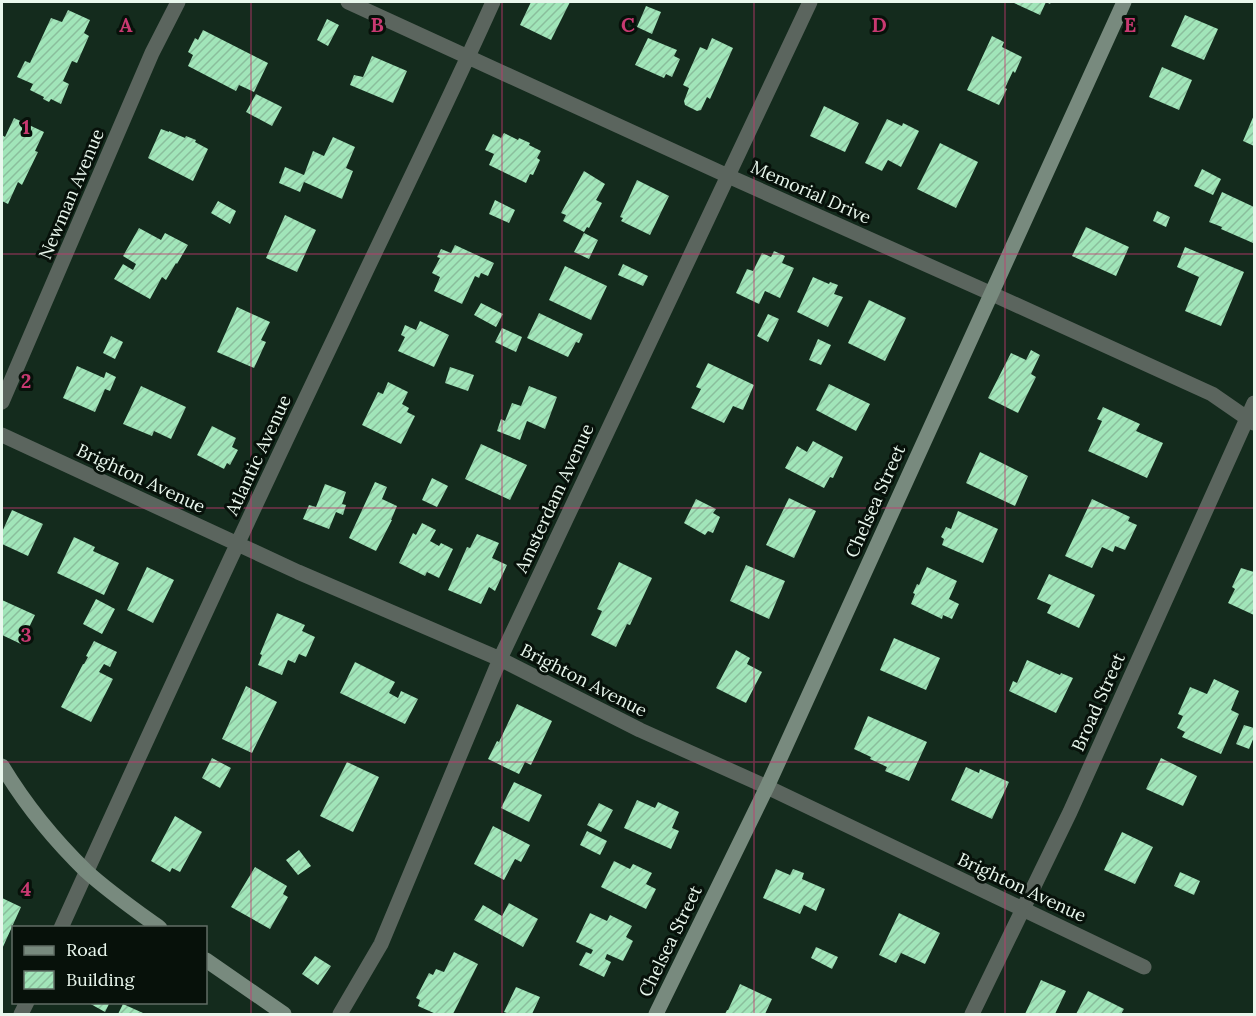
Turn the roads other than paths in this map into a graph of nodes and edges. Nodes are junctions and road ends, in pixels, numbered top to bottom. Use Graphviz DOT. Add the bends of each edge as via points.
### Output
graph roads {
  1 [pos="178,2"];
  2 [pos="348,2"];
  3 [pos="493,2"];
  4 [pos="810,2"];
  5 [pos="1124,2"];
  6 [pos="468,57"];
  7 [pos="728,176"];
  8 [pos="990,293"];
  9 [pos="2,402"];
  10 [pos="1254,403"];
  11 [pos="1251,420"];
  12 [pos="2,435"];
  13 [pos="238,544"];
  14 [pos="500,659"];
  15 [pos="2,766"];
  16 [pos="766,787"];
  17 [pos="87,871"];
  18 [pos="1023,909"];
  19 [pos="61,926"];
  20 [pos="159,926"];
  21 [pos="207,961"];
  22 [pos="1144,967"];
  23 [pos="284,1014"];
  24 [pos="340,1014"];
  25 [pos="656,1014"];
  26 [pos="972,1014"];
  1 -- 9 [label="street, Newman Avenue" via="152,53"];
  2 -- 6 [label="street, Memorial Drive"];
  3 -- 6 [label="street, Atlantic Avenue"];
  4 -- 7 [label="street, Amsterdam Avenue"];
  5 -- 8 [label="street, Chelsea Street"];
  6 -- 7 [label="street, Memorial Drive"];
  6 -- 13 [label="street, Atlantic Avenue"];
  7 -- 8 [label="street, Memorial Drive"];
  7 -- 14 [label="street, Amsterdam Avenue"];
  8 -- 11 [label="street, Memorial Drive" via="1212,394"];
  8 -- 16 [label="street, Chelsea Street"];
  10 -- 11 [label="street, Broad Street"];
  11 -- 18 [label="street, Broad Street"];
  12 -- 13 [label="street, Brighton Avenue"];
  13 -- 14 [label="street, Brighton Avenue"];
  13 -- 17 [label="street, Atlantic Avenue"];
  14 -- 16 [label="street, Brighton Avenue" via="640,730"];
  14 -- 24 [label="street, Amsterdam Avenue" via="381,944"];
  15 -- 17 [label="street" via="55,838"];
  16 -- 18 [label="street, Brighton Avenue"];
  16 -- 25 [label="street, Chelsea Street"];
  17 -- 19 [label="street, Atlantic Avenue"];
  17 -- 20 [label="street"];
  18 -- 22 [label="street, Brighton Avenue"];
  18 -- 26 [label="street, Broad Street"];
  21 -- 23 [label="street"];
}
